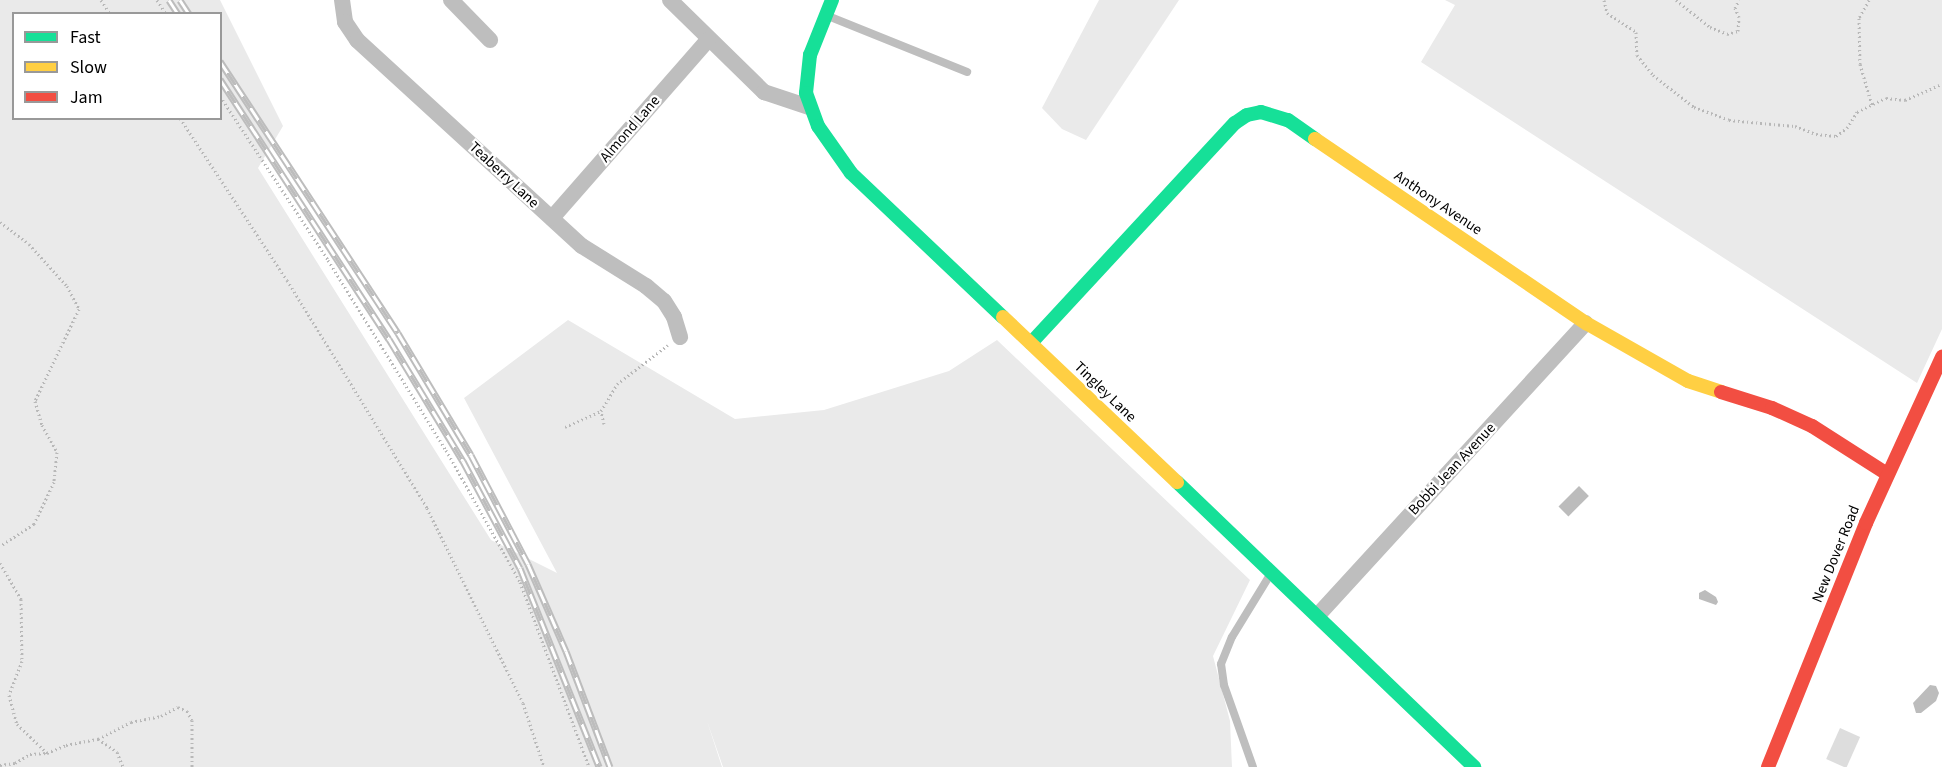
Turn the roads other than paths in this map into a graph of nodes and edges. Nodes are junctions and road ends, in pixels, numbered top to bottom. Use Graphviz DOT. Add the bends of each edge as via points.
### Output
graph roads {
  1 [pos="342,0"];
  2 [pos="451,0"];
  3 [pos="670,0"];
  4 [pos="831,0"];
  5 [pos="825,15"];
  6 [pos="490,40"];
  7 [pos="708,40"];
  8 [pos="967,72"];
  9 [pos="809,107"];
  10 [pos="552,218"];
  11 [pos="1586,323"];
  12 [pos="680,337"];
  13 [pos="1030,343"];
  14 [pos="1942,357"];
  15 [pos="1887,474"];
  16 [pos="1271,573"];
  17 [pos="1318,615"];
  18 [pos="1253,767"];
  19 [pos="1474,767"];
  20 [pos="1768,767"];
  1 -- 10 [label="street, Teaberry Lane" via="345,22 357,40"];
  2 -- 6 [label="street"];
  3 -- 7 [label="street"];
  4 -- 5 [label="street, Tingley Lane"];
  5 -- 8 [label="lane"];
  5 -- 9 [label="street, Tingley Lane" via="806,73"];
  7 -- 9 [label="street" via="764,92"];
  7 -- 10 [label="street, Almond Lane"];
  9 -- 13 [label="street, Tingley Lane" via="829,145 851,172"];
  10 -- 12 [label="street, Teaberry Lane" via="582,246 664,301"];
  11 -- 13 [label="street, Anthony Avenue" via="1288,120 1261,112 1235,123"];
  11 -- 15 [label="street, Anthony Avenue" via="1688,381 1772,408 1812,426"];
  11 -- 17 [label="street, Bobbi Jean Avenue"];
  13 -- 16 [label="street, Tingley Lane"];
  14 -- 15 [label="street, New Dover Road"];
  15 -- 20 [label="street, New Dover Road"];
  16 -- 17 [label="street, Tingley Lane"];
  16 -- 18 [label="lane" via="1232,637 1221,664 1224,686"];
  17 -- 19 [label="street, Tingley Lane"];
}
